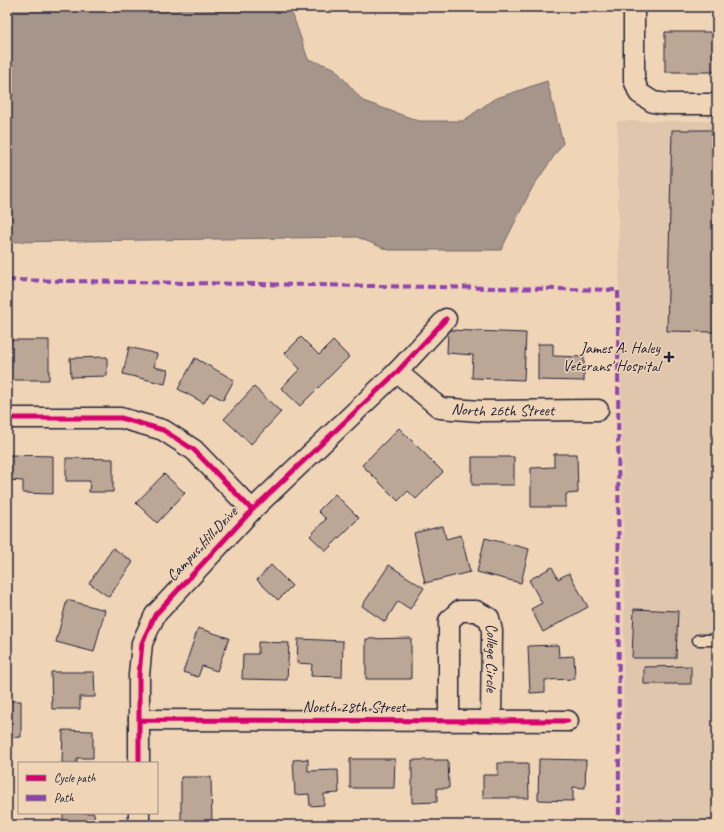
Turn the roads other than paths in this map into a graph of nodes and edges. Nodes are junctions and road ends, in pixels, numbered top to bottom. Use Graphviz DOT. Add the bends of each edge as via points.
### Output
graph roads {
  1 [pos="634,7"];
  2 [pos="717,104"];
  3 [pos="446,320"];
  4 [pos="397,372"];
  5 [pos="598,410"];
  6 [pos="7,418"];
  7 [pos="252,510"];
  8 [pos="698,640"];
  9 [pos="717,640"];
  10 [pos="139,720"];
  11 [pos="449,720"];
  12 [pos="491,721"];
  13 [pos="568,721"];
  14 [pos="139,762"];
  15 [pos="139,814"];
  16 [pos="139,825"];
  1 -- 2 [label="street" via="634,80 639,93 653,102"];
  3 -- 4 [label="street, Campus Hill Drive"];
  4 -- 5 [label="street, North 26th Street" via="440,408 480,411"];
  4 -- 7 [label="street, Campus Hill Drive"];
  6 -- 7 [label="street" via="122,418 163,430 194,450"];
  7 -- 10 [label="street, Campus Hill Drive" via="155,615 142,642"];
  8 -- 9 [label="lane"];
  10 -- 11 [label="street, North 28th Street"];
  10 -- 14 [label="street, Campus Hill Drive"];
  11 -- 12 [label="street, North 28th Street"];
  11 -- 12 [label="street, College Circle" via="449,621 459,611 476,611 489,618 492,631"];
  12 -- 13 [label="street, North 28th Street"];
  15 -- 16 [label="street"];
}
